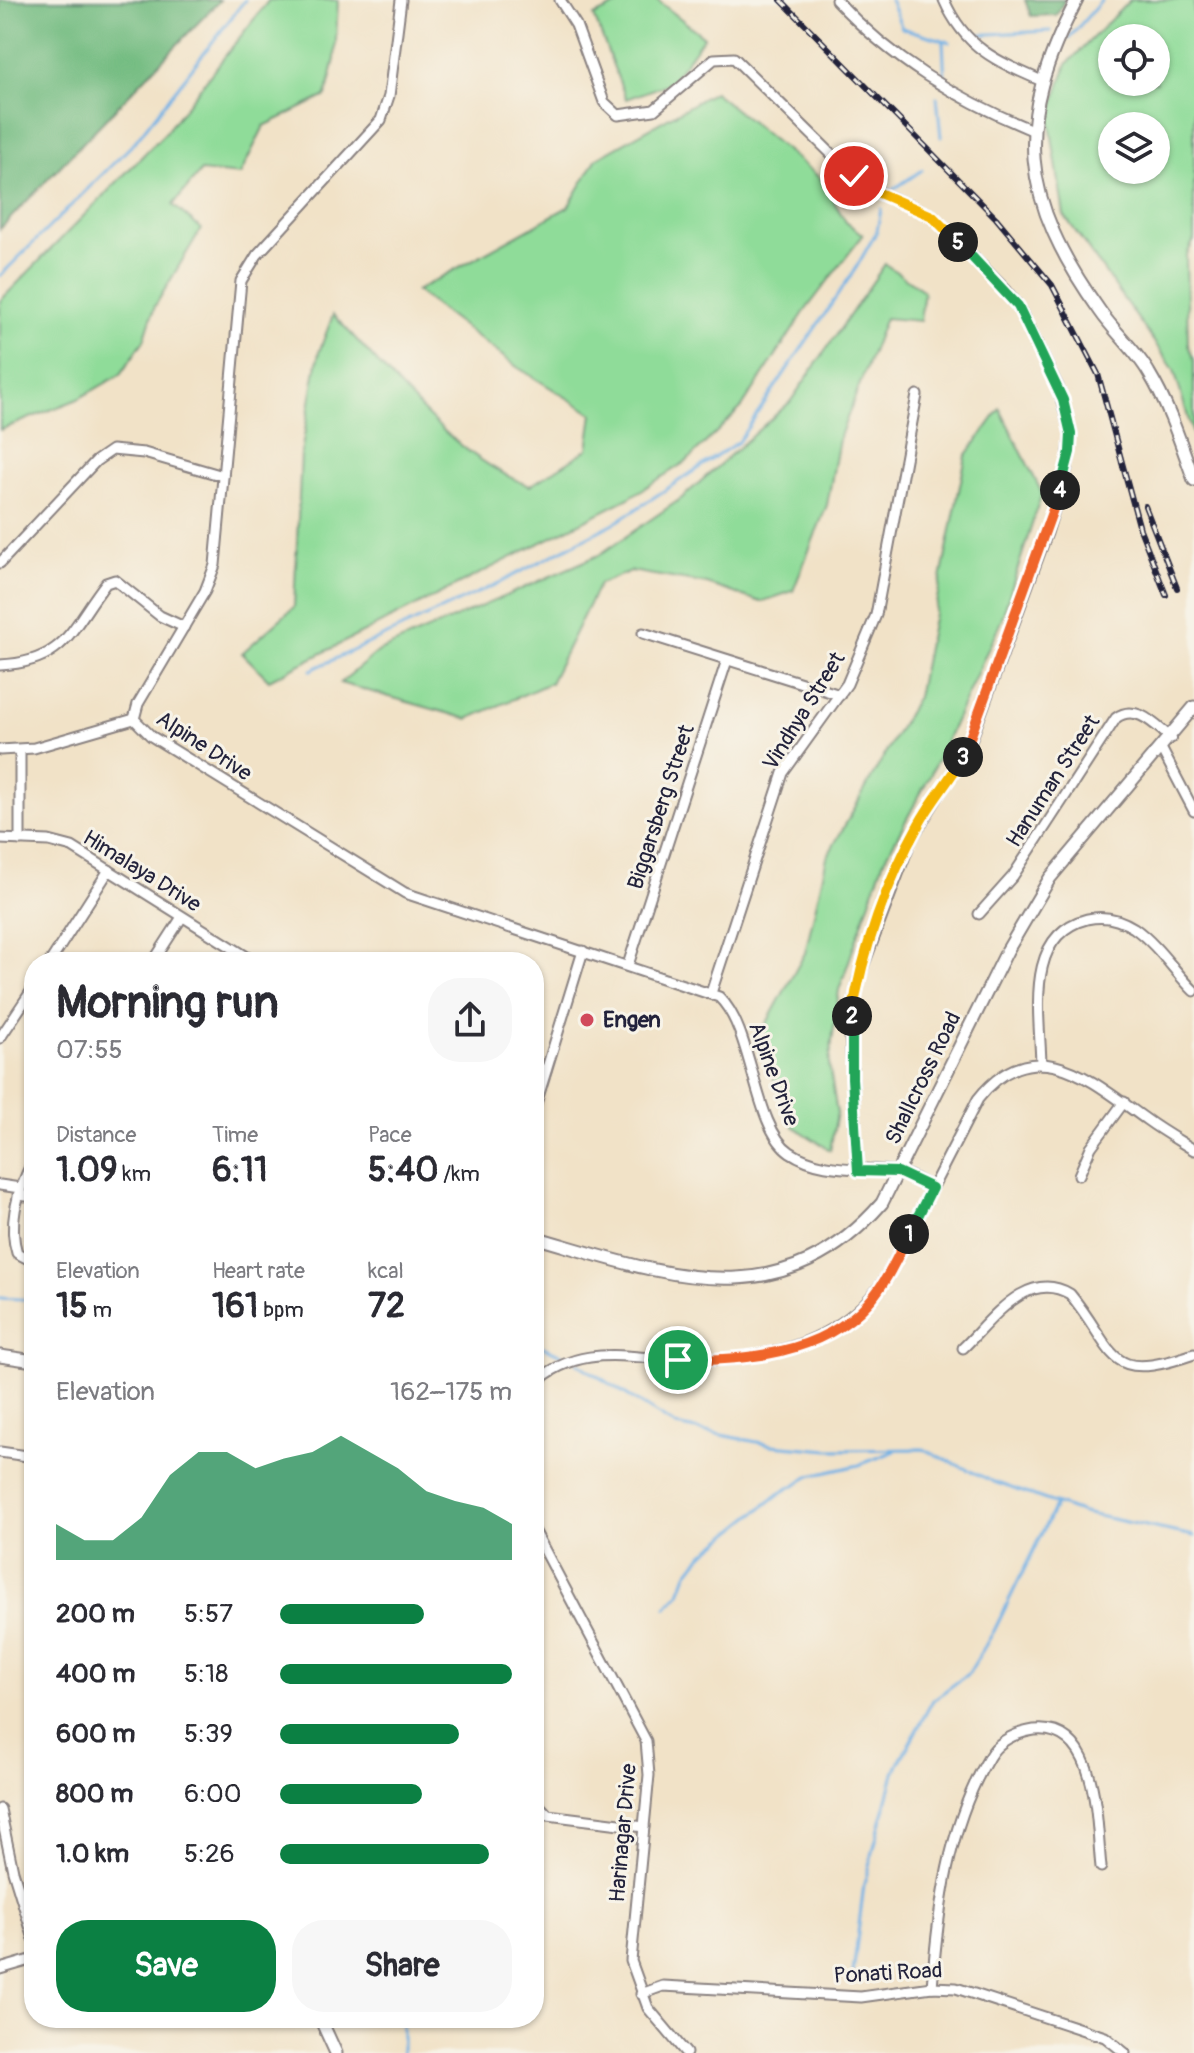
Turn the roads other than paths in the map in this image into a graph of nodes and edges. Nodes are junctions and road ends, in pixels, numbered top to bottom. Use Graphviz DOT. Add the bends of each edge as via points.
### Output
graph roads {
  1 [pos="401,0"];
  2 [pos="560,0"];
  3 [pos="836,0"];
  4 [pos="944,0"];
  5 [pos="1077,0"];
  6 [pos="1042,81"];
  7 [pos="1032,130"];
  8 [pos="917,395"];
  9 [pos="223,476"];
  10 [pos="1194,480"];
  11 [pos="0,563"];
  12 [pos="184,627"];
  13 [pos="643,633"];
  14 [pos="727,660"];
  15 [pos="0,665"];
  16 [pos="840,695"];
  17 [pos="1194,707"];
  18 [pos="134,719"];
  19 [pos="1171,738"];
  20 [pos="1161,748"];
  21 [pos="0,750"];
  22 [pos="20,751"];
  23 [pos="1194,811"];
  24 [pos="0,839"];
  25 [pos="20,840"];
  26 [pos="109,870"];
  27 [pos="979,914"];
  28 [pos="182,917"];
  29 [pos="583,951"];
  30 [pos="56,952"];
  31 [pos="159,952"];
  32 [pos="239,952"];
  33 [pos="628,965"];
  34 [pos="1194,991"];
  35 [pos="711,993"];
  36 [pos="24,1002"];
  37 [pos="0,1038"];
  38 [pos="1041,1064"];
  39 [pos="546,1070"];
  40 [pos="544,1077"];
  41 [pos="1124,1102"];
  42 [pos="1194,1150"];
  43 [pos="858,1171"];
  44 [pos="898,1172"];
  45 [pos="1079,1175"];
  46 [pos="24,1181"];
  47 [pos="0,1185"];
  48 [pos="932,1188"];
  49 [pos="19,1192"];
  50 [pos="24,1194"];
  51 [pos="544,1240"];
  52 [pos="24,1259"];
  53 [pos="963,1348"];
  54 [pos="1194,1354"];
  55 [pos="0,1356"];
  56 [pos="24,1360"];
  57 [pos="544,1376"];
  58 [pos="0,1452"];
  59 [pos="24,1456"];
  60 [pos="544,1549"];
  61 [pos="0,1809"];
  62 [pos="544,1811"];
  63 [pos="644,1827"];
  64 [pos="1101,1867"];
  65 [pos="13,1871"];
  66 [pos="0,1875"];
  67 [pos="24,1907"];
  68 [pos="24,1962"];
  69 [pos="0,1969"];
  70 [pos="932,1987"];
  71 [pos="641,1994"];
  72 [pos="325,2028"];
  73 [pos="336,2053"];
  74 [pos="686,2053"];
  75 [pos="1125,2053"];
  1 -- 9 [label="street, Alpine Drive" via="381,120 257,255 241,281"];
  2 -- 43 [label="street" via="572,16 611,112 625,116 654,110 714,59 734,58 862,184 932,216 1018,306 1068,416 1070,452 1061,489 978,723 911,840 858,980 850,1035"];
  3 -- 7 [label="street" via="929,80"];
  4 -- 6 [label="street" via="964,37"];
  5 -- 6 [label="street"];
  6 -- 7 [label="street"];
  7 -- 10 [label="street" via="1034,173 1047,216 1099,310 1148,371"];
  8 -- 16 [label="street, Vindhya Street" via="881,597"];
  9 -- 11 [label="street" via="144,453 112,450"];
  9 -- 12 [label="street, Alpine Drive" via="215,565"];
  12 -- 15 [label="street" via="160,616 115,580 106,583 61,646 18,664"];
  12 -- 18 [label="street, Alpine Drive"];
  13 -- 14 [label="street"];
  14 -- 16 [label="street"];
  14 -- 33 [label="street, Biggarsberg Street"];
  16 -- 35 [label="street, Vindhya Street" via="783,773"];
  17 -- 19 [label="street, Shallcross Road"];
  18 -- 22 [label="street"];
  18 -- 29 [label="street, Alpine Drive" via="151,736 405,893"];
  19 -- 20 [label="street, Shallcross Road"];
  19 -- 27 [label="street, Hanuman Street" via="1136,713 1116,718 1013,876"];
  20 -- 23 [label="street"];
  20 -- 44 [label="street, Shallcross Road" via="1080,839 1029,911"];
  21 -- 22 [label="street"];
  22 -- 25 [label="street"];
  24 -- 25 [label="street, Himalaya Drive"];
  25 -- 26 [label="street, Himalaya Drive" via="60,843"];
  26 -- 28 [label="street, Himalaya Drive"];
  26 -- 30 [label="street"];
  28 -- 31 [label="street"];
  28 -- 32 [label="street, Himalaya Drive"];
  29 -- 33 [label="street, Alpine Drive"];
  29 -- 39 [label="street"];
  33 -- 35 [label="street, Alpine Drive"];
  34 -- 38 [label="street" via="1132,927 1104,917 1074,924 1048,948 1041,969"];
  35 -- 43 [label="street, Alpine Drive" via="727,1005 783,1146 806,1159"];
  36 -- 37 [label="street"];
  38 -- 41 [label="street" via="1081,1072"];
  38 -- 48 [label="street" via="1008,1073 986,1089"];
  39 -- 40 [label="street"];
  41 -- 42 [label="street"];
  41 -- 45 [label="street" via="1091,1147"];
  43 -- 44 [label="street, Alpine Drive"];
  44 -- 48 [label="street, Alpine Drive"];
  44 -- 51 [label="street, Shallcross Road" via="882,1203 855,1232 805,1261 749,1277 687,1278"];
  46 -- 49 [label="street"];
  47 -- 49 [label="street"];
  48 -- 57 [label="street" via="878,1290 833,1330 752,1358 586,1356"];
  49 -- 50 [label="street"];
  49 -- 52 [label="street" via="14,1245"];
  53 -- 54 [label="street" via="1013,1300 1042,1287 1070,1294 1103,1346 1127,1365 1156,1366"];
  55 -- 56 [label="street"];
  58 -- 59 [label="street"];
  60 -- 63 [label="street, Harinagar Drive" via="646,1741 650,1760"];
  61 -- 65 [label="street"];
  62 -- 63 [label="street"];
  63 -- 71 [label="street, Harinagar Drive" via="631,1941"];
  64 -- 70 [label="street" via="1092,1785 1078,1749 1055,1733 1039,1730 999,1743 961,1820 943,1889"];
  65 -- 66 [label="street"];
  65 -- 67 [label="street"];
  68 -- 69 [label="street"];
  70 -- 71 [label="street, Ponati Road" via="861,1997 663,1986"];
  70 -- 75 [label="street, Ponati Road" via="971,1991 1088,2030"];
  71 -- 74 [label="street, Harinagar Drive" via="655,2019"];
  72 -- 73 [label="street"];
}
